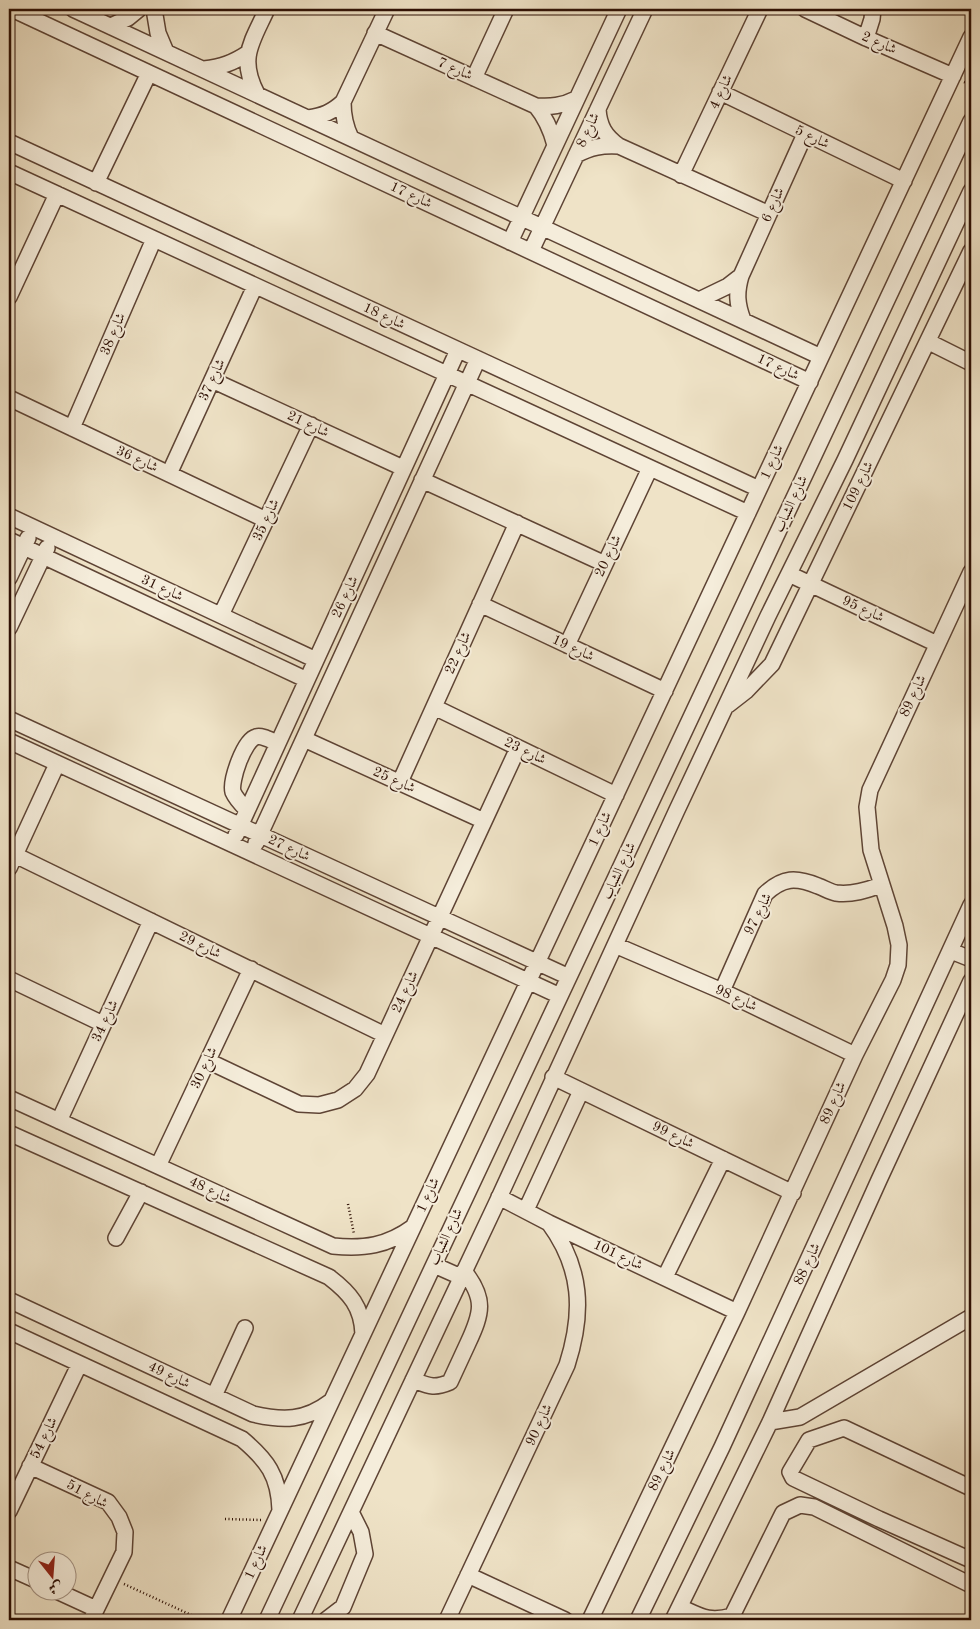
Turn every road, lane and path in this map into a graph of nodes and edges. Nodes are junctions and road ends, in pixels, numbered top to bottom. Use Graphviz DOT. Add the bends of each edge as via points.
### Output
graph roads {
  1 [pos="12,9"];
  2 [pos="73,9"];
  3 [pos="139,9"];
  4 [pos="154,9"];
  5 [pos="268,9"];
  6 [pos="387,9"];
  7 [pos="506,9"];
  8 [pos="619,9"];
  9 [pos="645,9"];
  10 [pos="760,9"];
  11 [pos="805,9"];
  12 [pos="873,9"];
  13 [pos="111,26"];
  14 [pos="375,33"];
  15 [pos="971,37"];
  16 [pos="866,38"];
  17 [pos="166,52"];
  18 [pos="248,52"];
  19 [pos="204,69"];
  20 [pos="149,73"];
  21 [pos="953,76"];
  22 [pos="474,78"];
  23 [pos="720,92"];
  24 [pos="257,94"];
  25 [pos="576,100"];
  26 [pos="343,102"];
  27 [pos="536,106"];
  28 [pos="598,109"];
  29 [pos="308,118"];
  30 [pos="971,121"];
  31 [pos="805,134"];
  32 [pos="351,138"];
  33 [pos="9,142"];
  34 [pos="555,145"];
  35 [pos="619,146"];
  36 [pos="576,155"];
  37 [pos="9,172"];
  38 [pos="681,174"];
  39 [pos="904,181"];
  40 [pos="96,182"];
  41 [pos="971,191"];
  42 [pos="57,194"];
  43 [pos="769,214"];
  44 [pos="522,217"];
  45 [pos="542,227"];
  46 [pos="154,239"];
  47 [pos="510,242"];
  48 [pos="531,251"];
  49 [pos="971,251"];
  50 [pos="741,276"];
  51 [pos="255,286"];
  52 [pos="10,292"];
  53 [pos="699,300"];
  54 [pos="743,320"];
  55 [pos="928,342"];
  56 [pos="458,350"];
  57 [pos="822,357"];
  58 [pos="478,359"];
  59 [pos="971,363"];
  60 [pos="447,374"];
  61 [pos="212,380"];
  62 [pos="810,382"];
  63 [pos="466,383"];
  64 [pos="9,398"];
  65 [pos="310,425"];
  66 [pos="72,428"];
  67 [pos="404,468"];
  68 [pos="650,468"];
  69 [pos="169,474"];
  70 [pos="422,480"];
  71 [pos="759,489"];
  72 [pos="748,512"];
  73 [pos="9,516"];
  74 [pos="266,520"];
  75 [pos="517,523"];
  76 [pos="32,528"];
  77 [pos="52,537"];
  78 [pos="9,540"];
  79 [pos="24,547"];
  80 [pos="43,556"];
  81 [pos="605,564"];
  82 [pos="971,572"];
  83 [pos="790,574"];
  84 [pos="9,578"];
  85 [pos="811,584"];
  86 [pos="480,604"];
  87 [pos="743,606"];
  88 [pos="221,616"];
  89 [pos="768,616"];
  90 [pos="9,628"];
  91 [pos="937,644"];
  92 [pos="567,645"];
  93 [pos="316,660"];
  94 [pos="307,680"];
  95 [pos="665,691"];
  96 [pos="434,707"];
  97 [pos="725,707"];
  98 [pos="9,719"];
  99 [pos="304,739"];
  100 [pos="9,741"];
  101 [pos="278,743"];
  102 [pos="518,748"];
  103 [pos="57,764"];
  104 [pos="400,782"];
  105 [pos="616,795"];
  106 [pos="247,810"];
  107 [pos="484,821"];
  108 [pos="240,826"];
  109 [pos="260,834"];
  110 [pos="232,844"];
  111 [pos="252,853"];
  112 [pos="12,861"];
  113 [pos="881,885"];
  114 [pos="971,905"];
  115 [pos="440,917"];
  116 [pos="150,921"];
  117 [pos="431,936"];
  118 [pos="615,944"];
  119 [pos="950,951"];
  120 [pos="971,959"];
  121 [pos="537,962"];
  122 [pos="251,969"];
  123 [pos="569,977"];
  124 [pos="9,978"];
  125 [pos="528,981"];
  126 [pos="971,981"];
  127 [pos="722,991"];
  128 [pos="560,996"];
  129 [pos="103,1024"];
  130 [pos="385,1035"];
  131 [pos="855,1055"];
  132 [pos="208,1061"];
  133 [pos="554,1077"];
  134 [pos="581,1091"];
  135 [pos="9,1098"];
  136 [pos="59,1121"];
  137 [pos="9,1133"];
  138 [pos="723,1159"];
  139 [pos="158,1166"];
  140 [pos="141,1192"];
  141 [pos="793,1193"];
  142 [pos="499,1197"];
  143 [pos="348,1204"];
  144 [pos="526,1210"];
  145 [pos="550,1223"];
  146 [pos="413,1227"];
  147 [pos="116,1238"];
  148 [pos="356,1248"];
  149 [pos="434,1264"];
  150 [pos="462,1274"];
  151 [pos="665,1277"];
  152 [pos="9,1300"];
  153 [pos="738,1312"];
  154 [pos="971,1317"];
  155 [pos="245,1328"];
  156 [pos="9,1332"];
  157 [pos="363,1335"];
  158 [pos="79,1365"];
  159 [pos="413,1380"];
  160 [pos="214,1396"];
  161 [pos="331,1402"];
  162 [pos="770,1422"];
  163 [pos="30,1466"];
  164 [pos="971,1488"];
  165 [pos="9,1511"];
  166 [pos="351,1512"];
  167 [pos="278,1515"];
  168 [pos="225,1519"];
  169 [pos="971,1560"];
  170 [pos="9,1568"];
  171 [pos="468,1575"];
  172 [pos="28,1577"];
  173 [pos="112,1578"];
  174 [pos="971,1584"];
  175 [pos="74,1602"];
  176 [pos="676,1614"];
  177 [pos="94,1615"];
  178 [pos="202,1620"];
  179 [pos="229,1620"];
  180 [pos="267,1620"];
  181 [pos="300,1620"];
  182 [pos="326,1620"];
  183 [pos="447,1620"];
  184 [pos="566,1620"];
  185 [pos="590,1620"];
  186 [pos="638,1620"];
  1 -- 20 [label="street, شارع 17"];
  2 -- 13 [label="street, شارع 17"];
  3 -- 13 [label="street"];
  4 -- 17 [label="street" via="158,33"];
  5 -- 18 [label="street"];
  6 -- 14 [label="street"];
  7 -- 22 [label="street"];
  8 -- 25 [label="street, شارع 8"];
  9 -- 28 [label="street, شارع 8"];
  10 -- 23 [label="street, شارع 4"];
  11 -- 16 [label="street, شارع 2"];
  12 -- 16 [label="street"];
  13 -- 17 [label="street, شارع 17"];
  14 -- 22 [label="street, شارع 7"];
  14 -- 26 [label="street"];
  15 -- 21 [label="street, شارع 1"];
  16 -- 21 [label="street, شارع 2"];
  17 -- 19 [label="street, شارع 17"];
  18 -- 19 [label="street" via="220,68"];
  18 -- 24 [label="street" via="250,81"];
  19 -- 24 [label="street, شارع 17"];
  20 -- 40 [label="street"];
  20 -- 47 [label="street, شارع 17"];
  21 -- 39 [label="street, شارع 1"];
  22 -- 27 [label="street, شارع 7"];
  23 -- 31 [label="street, شارع 5"];
  23 -- 38 [label="street, شارع 4"];
  24 -- 29 [label="street, شارع 17"];
  25 -- 27 [label="street, شارع 7" via="556,106"];
  25 -- 34 [label="street, شارع 8"];
  26 -- 29 [label="street" via="333,111"];
  26 -- 32 [label="street" via="343,114"];
  27 -- 34 [label="street" via="552,131"];
  28 -- 35 [label="street" via="602,131"];
  28 -- 36 [label="street, شارع 8"];
  29 -- 32 [label="street, شارع 17"];
  30 -- 87 [label="street, شارع الشباب"];
  31 -- 39 [label="street, شارع 5"];
  31 -- 43 [label="street, شارع 6"];
  32 -- 44 [label="street, شارع 17"];
  33 -- 40 [label="street, شارع 18"];
  34 -- 44 [label="street, شارع 8"];
  35 -- 36 [label="street" via="589,148"];
  35 -- 38 [label="street"];
  36 -- 45 [label="street, شارع 8"];
  37 -- 42 [label="street, شارع 18"];
  38 -- 43 [label="street"];
  39 -- 57 [label="street, شارع 1"];
  40 -- 56 [label="street, شارع 18"];
  41 -- 83 [label="street, شارع الشباب"];
  42 -- 46 [label="street, شارع 18"];
  42 -- 52 [label="street"];
  43 -- 50 [label="street, شارع 6"];
  44 -- 45 [label="street, شارع 17"];
  44 -- 47 [label="street, شارع 8"];
  45 -- 48 [label="street, شارع 8"];
  45 -- 53 [label="street, شارع 17"];
  46 -- 51 [label="street, شارع 18"];
  46 -- 66 [label="street, شارع 38"];
  47 -- 48 [label="street, شارع 17"];
  48 -- 62 [label="street, شارع 17"];
  49 -- 55 [label="street, شارع 109"];
  50 -- 53 [label="street"];
  50 -- 54 [label="street, شارع 6" via="737,290"];
  51 -- 60 [label="street, شارع 18"];
  51 -- 61 [label="street, شارع 37"];
  53 -- 54 [label="street, شارع 17"];
  54 -- 57 [label="street, شارع 17"];
  55 -- 59 [label="street"];
  55 -- 85 [label="street, شارع 109"];
  56 -- 58 [label="street, شارع 18"];
  56 -- 60 [label="street, شارع 26"];
  57 -- 62 [label="street, شارع 1"];
  58 -- 63 [label="street, شارع 26"];
  58 -- 71 [label="street, شارع 18"];
  60 -- 63 [label="street, شارع 18"];
  60 -- 67 [label="street, شارع 26"];
  61 -- 65 [label="street, شارع 21"];
  61 -- 69 [label="street, شارع 37"];
  62 -- 71 [label="street, شارع 1"];
  63 -- 68 [label="street, شارع 18"];
  63 -- 70 [label="street, شارع 26"];
  64 -- 66 [label="street, شارع 36"];
  65 -- 67 [label="street, شارع 21"];
  65 -- 74 [label="street, شارع 35"];
  66 -- 69 [label="street, شارع 36"];
  67 -- 93 [label="street, شارع 26"];
  68 -- 72 [label="street, شارع 18"];
  68 -- 81 [label="street, شارع 20"];
  69 -- 74 [label="street, شارع 36"];
  70 -- 75 [label="street"];
  70 -- 99 [label="street, شارع 26"];
  71 -- 72 [label="street, شارع 1"];
  72 -- 95 [label="street, شارع 1"];
  73 -- 76 [label="street, شارع 31"];
  74 -- 88 [label="street, شارع 35"];
  75 -- 81 [label="street"];
  75 -- 86 [label="street, شارع 22"];
  76 -- 77 [label="street, شارع 31"];
  76 -- 79 [label="street"];
  77 -- 80 [label="street"];
  77 -- 88 [label="street, شارع 31"];
  78 -- 79 [label="street, شارع 31"];
  79 -- 80 [label="street, شارع 31"];
  79 -- 84 [label="street"];
  80 -- 90 [label="street"];
  80 -- 94 [label="street, شارع 31"];
  81 -- 92 [label="street, شارع 20"];
  82 -- 91 [label="street, شارع 89"];
  83 -- 85 [label="street, شارع 95"];
  83 -- 89 [label="street, شارع الشباب"];
  85 -- 91 [label="street, شارع 95"];
  85 -- 97 [label="street, شارع 109" via="772,664"];
  86 -- 92 [label="street, شارع 19"];
  86 -- 96 [label="street, شارع 22"];
  87 -- 89 [label="street"];
  87 -- 123 [label="street, شارع الشباب"];
  88 -- 93 [label="street, شارع 31"];
  89 -- 97 [label="street, شارع الشباب"];
  91 -- 113 [label="street, شارع 89" via="870,790 868,826"];
  92 -- 95 [label="street, شارع 19"];
  93 -- 94 [label="street, شارع 26"];
  94 -- 101 [label="street, شارع 26"];
  95 -- 105 [label="street, شارع 1"];
  96 -- 102 [label="street, شارع 23"];
  96 -- 104 [label="street, شارع 22"];
  97 -- 118 [label="street, شارع الشباب"];
  98 -- 108 [label="street, شارع 27"];
  99 -- 104 [label="street, شارع 25"];
  99 -- 109 [label="street, شارع 26"];
  100 -- 103 [label="street, شارع 27"];
  101 -- 106 [label="street, شارع 26"];
  101 -- 106 [label="street" via="259,736 248,743 232,782 237,799"];
  102 -- 105 [label="street, شارع 23"];
  102 -- 107 [label="street, شارع 24"];
  103 -- 110 [label="street, شارع 27"];
  103 -- 112 [label="street"];
  104 -- 107 [label="street, شارع 25"];
  105 -- 121 [label="street, شارع 1"];
  106 -- 108 [label="street, شارع 26"];
  107 -- 115 [label="street, شارع 24"];
  108 -- 109 [label="street, شارع 27"];
  108 -- 110 [label="street, شارع 26"];
  109 -- 111 [label="street, شارع 26"];
  109 -- 115 [label="street, شارع 27"];
  110 -- 111 [label="street, شارع 27"];
  111 -- 117 [label="street, شارع 27"];
  112 -- 116 [label="street, شارع 29"];
  113 -- 127 [label="street, شارع 97" via="850,893 834,893 798,879 774,885 765,894"];
  113 -- 131 [label="street, شارع 89" via="895,926 899,945 898,965"];
  114 -- 119 [label="street, شارع 88"];
  115 -- 117 [label="street, شارع 24"];
  115 -- 121 [label="street, شارع 27"];
  116 -- 122 [label="street, شارع 29"];
  116 -- 129 [label="street, شارع 34"];
  117 -- 125 [label="street, شارع 27"];
  117 -- 130 [label="street, شارع 24"];
  118 -- 127 [label="street, شارع 98"];
  118 -- 133 [label="street, شارع الشباب"];
  119 -- 120 [label="street"];
  119 -- 186 [label="street, شارع 88"];
  121 -- 123 [label="street, شارع 27"];
  121 -- 125 [label="street, شارع 1"];
  122 -- 130 [label="street, شارع 29"];
  122 -- 132 [label="street, شارع 30"];
  123 -- 128 [label="street, شارع الشباب"];
  124 -- 129 [label="street"];
  125 -- 128 [label="street, شارع 27"];
  125 -- 146 [label="street, شارع 1"];
  126 -- 162 [label="street"];
  127 -- 131 [label="street, شارع 98"];
  128 -- 149 [label="street, شارع الشباب"];
  129 -- 136 [label="street, شارع 34"];
  130 -- 132 [label="street, شارع 24" via="367,1074 354,1089 338,1100 319,1105 299,1104"];
  131 -- 141 [label="street, شارع 89"];
  132 -- 139 [label="street, شارع 30"];
  133 -- 134 [label="street, شارع 99"];
  133 -- 142 [label="street, شارع الشباب"];
  134 -- 138 [label="street, شارع 99"];
  134 -- 144 [label="street"];
  135 -- 136 [label="street, شارع 48"];
  136 -- 139 [label="street, شارع 48"];
  137 -- 140 [label="street"];
  138 -- 141 [label="street, شارع 99"];
  138 -- 151 [label="street"];
  139 -- 148 [label="street, شارع 48" via="333,1246"];
  140 -- 147 [label="street"];
  140 -- 157 [label="street" via="329,1277 356,1305"];
  141 -- 153 [label="street, شارع 89"];
  142 -- 144 [label="street, شارع 101"];
  142 -- 150 [label="street, شارع الشباب"];
  143 -- 148 [label="path"];
  144 -- 145 [label="street, شارع 101"];
  145 -- 151 [label="street, شارع 101"];
  145 -- 171 [label="street, شارع 90" via="570,1256 575,1275 577,1321 574,1342 567,1365"];
  146 -- 148 [label="street, شارع 48" via="401,1236"];
  146 -- 157 [label="street, شارع 1"];
  149 -- 150 [label="street"];
  149 -- 180 [label="street, شارع الشباب"];
  150 -- 159 [label="street, شارع الشباب"];
  150 -- 159 [label="street" via="472,1281 477,1293 479,1319 450,1382 430,1387"];
  151 -- 153 [label="street, شارع 101"];
  152 -- 160 [label="street, شارع 49"];
  153 -- 185 [label="street, شارع 89"];
  154 -- 162 [label="street" via="800,1418"];
  155 -- 160 [label="street"];
  156 -- 158 [label="street, شارع 49"];
  157 -- 161 [label="street, شارع 1"];
  158 -- 163 [label="street, شارع 54"];
  158 -- 167 [label="street, شارع 49" via="242,1440 260,1454 273,1473 280,1495"];
  159 -- 166 [label="street, شارع الشباب"];
  160 -- 161 [label="street, شارع 49" via="275,1420 298,1418 319,1411"];
  161 -- 167 [label="street, شارع 1"];
  162 -- 176 [label="street"];
  163 -- 165 [label="street, شارع 54"];
  163 -- 173 [label="street, شارع 51" via="108,1502 119,1516 125,1532 124,1552"];
  164 -- 169 [label="street" via="844,1428 809,1440 790,1472 793,1478"];
  166 -- 181 [label="street, شارع الشباب"];
  166 -- 182 [label="street" via="361,1532 365,1554 343,1606"];
  167 -- 168 [label="path"];
  167 -- 179 [label="street, شارع 1"];
  170 -- 172 [label="street"];
  171 -- 183 [label="street, شارع 90"];
  171 -- 184 [label="street"];
  173 -- 177 [label="street, شارع 51"];
  173 -- 178 [label="path"];
  174 -- 176 [label="street" via="814,1507 800,1505 783,1513 732,1616 709,1620"];
  175 -- 177 [label="street"];
}
